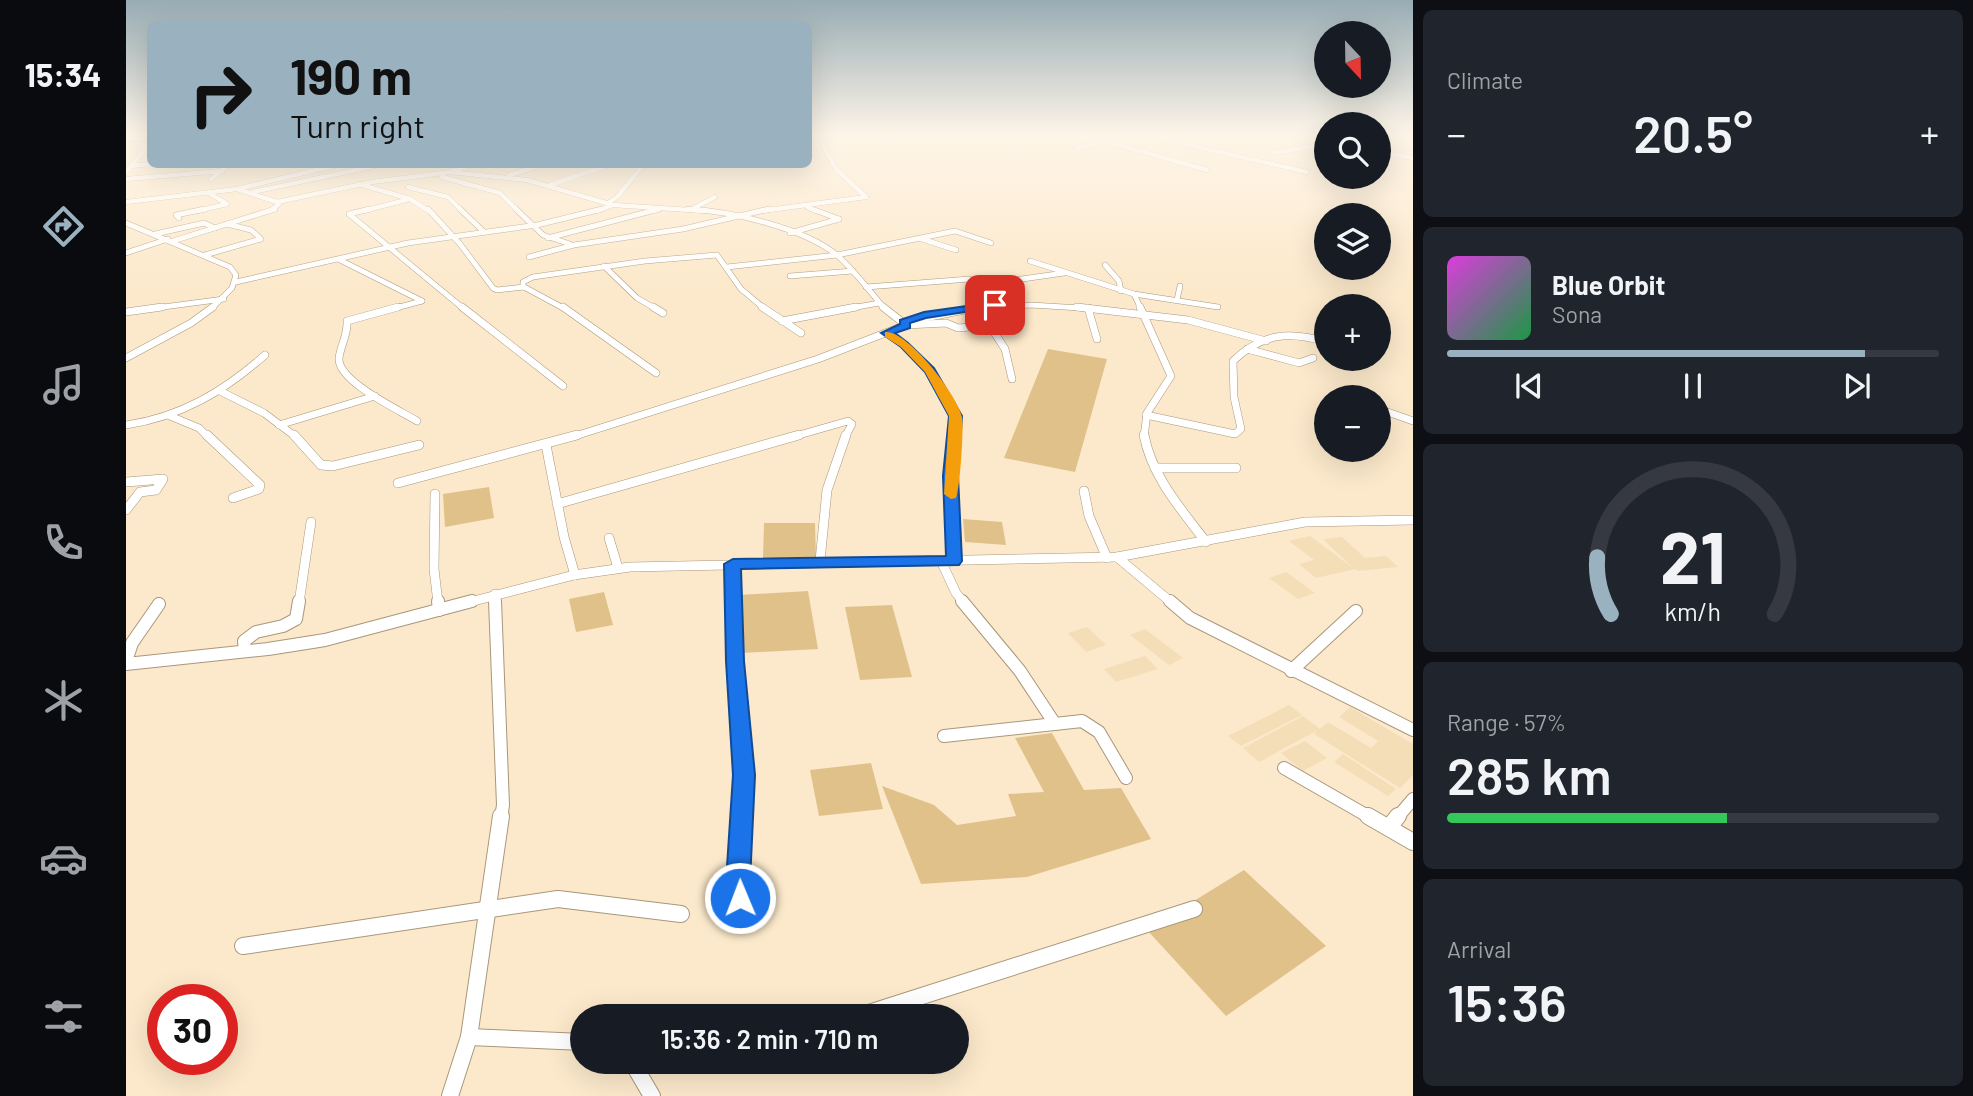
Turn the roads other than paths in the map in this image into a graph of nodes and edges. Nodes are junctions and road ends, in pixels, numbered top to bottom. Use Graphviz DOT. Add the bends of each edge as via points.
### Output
graph roads {
  1 [pos="248,185"];
  2 [pos="285,185"];
  3 [pos="354,185"];
  4 [pos="363,185"];
  5 [pos="472,185"];
  6 [pos="545,185"];
  7 [pos="625,185"];
  8 [pos="855,185"];
  9 [pos="549,186"];
  10 [pos="408,187"];
  11 [pos="237,188"];
  12 [pos="253,192"];
  13 [pos="208,193"];
  14 [pos="715,197"];
  15 [pos="410,199"];
  16 [pos="126,202"];
  17 [pos="277,202"];
  18 [pos="610,204"];
  19 [pos="804,205"];
  20 [pos="662,207"];
  21 [pos="692,209"];
  22 [pos="207,214"];
  23 [pos="741,215"];
  24 [pos="179,218"];
  25 [pos="126,223"];
  26 [pos="204,223"];
  27 [pos="226,224"];
  28 [pos="533,226"];
  29 [pos="215,228"];
  30 [pos="484,232"];
  31 [pos="790,233"];
  32 [pos="155,234"];
  33 [pos="452,237"];
  34 [pos="547,238"];
  35 [pos="921,239"];
  36 [pos="170,240"];
  37 [pos="991,243"];
  38 [pos="574,245"];
  39 [pos="388,248"];
  40 [pos="956,250"];
  41 [pos="126,253"];
  42 [pos="205,255"];
  43 [pos="837,256"];
  44 [pos="529,257"];
  45 [pos="340,260"];
  46 [pos="1030,261"];
  47 [pos="1105,265"];
  48 [pos="604,266"];
  49 [pos="727,267"];
  50 [pos="853,271"];
  51 [pos="1064,273"];
  52 [pos="790,276"];
  53 [pos="236,282"];
  54 [pos="1180,286"];
  55 [pos="523,287"];
  56 [pos="866,287"];
  57 [pos="1121,291"];
  58 [pos="1134,295"];
  59 [pos="224,299"];
  60 [pos="1177,300"];
  61 [pos="879,303"];
  62 [pos="1217,307"];
  63 [pos="1088,308"];
  64 [pos="126,312"];
  65 [pos="663,313"];
  66 [pos="1140,313"];
  67 [pos="782,321"];
  68 [pos="905,324"];
  69 [pos="801,333"];
  70 [pos="886,333"];
  71 [pos="1097,339"];
  72 [pos="1314,339"];
  73 [pos="1266,341"];
  74 [pos="1246,349"];
  75 [pos="265,355"];
  76 [pos="126,358"];
  77 [pos="1313,358"];
  78 [pos="656,373"];
  79 [pos="1012,379"];
  80 [pos="563,386"];
  81 [pos="219,391"];
  82 [pos="375,396"];
  83 [pos="1391,413"];
  84 [pos="1146,415"];
  85 [pos="170,416"];
  86 [pos="417,421"];
  87 [pos="1413,421"];
  88 [pos="126,425"];
  89 [pos="279,425"];
  90 [pos="419,445"];
  91 [pos="546,445"];
  92 [pos="1155,468"];
  93 [pos="1236,468"];
  94 [pos="126,482"];
  95 [pos="398,483"];
  96 [pos="1084,491"];
  97 [pos="435,494"];
  98 [pos="233,498"];
  99 [pos="557,504"];
  100 [pos="126,510"];
  101 [pos="1413,520"];
  102 [pos="311,522"];
  103 [pos="609,538"];
  104 [pos="1206,542"];
  105 [pos="1112,557"];
  106 [pos="820,561"];
  107 [pos="941,561"];
  108 [pos="954,561"];
  109 [pos="733,564"];
  110 [pos="618,569"];
  111 [pos="575,575"];
  112 [pos="495,594"];
  113 [pos="159,604"];
  114 [pos="439,610"];
  115 [pos="1356,611"];
  116 [pos="245,651"];
  117 [pos="126,662"];
  118 [pos="1291,671"];
  119 [pos="1055,724"];
  120 [pos="1413,730"];
  121 [pos="944,736"];
  122 [pos="1284,768"];
  123 [pos="1126,778"];
  124 [pos="1413,799"];
  125 [pos="1390,826"];
  126 [pos="1413,842"];
  127 [pos="1194,909"];
  128 [pos="490,910"];
  129 [pos="681,914"];
  130 [pos="741,914"];
  131 [pos="243,946"];
  132 [pos="897,1004"];
  133 [pos="470,1037"];
  134 [pos="570,1041"];
  135 [pos="639,1074"];
  136 [pos="450,1096"];
  137 [pos="652,1096"];
  1 -- 11 [label="street"];
  2 -- 12 [label="street"];
  3 -- 17 [label="street"];
  4 -- 15 [label="street"];
  5 -- 28 [label="street" via="500,193"];
  6 -- 9 [label="street"];
  7 -- 18 [label="street"];
  8 -- 19 [label="street" via="867,196"];
  9 -- 18 [label="street"];
  10 -- 30 [label="street" via="448,197"];
  11 -- 12 [label="street"];
  11 -- 13 [label="street"];
  12 -- 17 [label="street"];
  13 -- 16 [label="street"];
  13 -- 22 [label="street" via="227,204"];
  14 -- 21 [label="street"];
  15 -- 33 [label="street" via="426,207"];
  15 -- 39 [label="street" via="349,214"];
  17 -- 27 [label="street" via="275,209"];
  18 -- 20 [label="street"];
  18 -- 28 [label="street" via="571,220"];
  19 -- 23 [label="street"];
  19 -- 31 [label="street" via="839,219"];
  20 -- 21 [label="street"];
  20 -- 34 [label="street"];
  21 -- 23 [label="street"];
  22 -- 24 [label="street" via="176,215"];
  22 -- 26 [label="street" via="200,220"];
  23 -- 31 [label="street"];
  23 -- 38 [label="street" via="684,229"];
  25 -- 32 [label="street"];
  26 -- 29 [label="street"];
  26 -- 32 [label="street"];
  27 -- 29 [label="street"];
  27 -- 42 [label="street" via="251,230 261,239"];
  28 -- 30 [label="street"];
  28 -- 34 [label="street"];
  29 -- 36 [label="street"];
  30 -- 33 [label="street"];
  31 -- 43 [label="street"];
  32 -- 36 [label="street"];
  33 -- 39 [label="street"];
  33 -- 55 [label="street" via="493,288"];
  34 -- 38 [label="street"];
  35 -- 37 [label="street" via="960,231"];
  35 -- 40 [label="street"];
  35 -- 43 [label="street"];
  36 -- 41 [label="street"];
  36 -- 42 [label="street"];
  38 -- 44 [label="street"];
  39 -- 45 [label="street"];
  39 -- 80 [label="street"];
  42 -- 53 [label="street" via="234,270"];
  43 -- 49 [label="street"];
  43 -- 50 [label="street"];
  45 -- 53 [label="street" via="291,274"];
  45 -- 82 [label="street" via="422,300 345,323 348,332 339,359 341,368 350,380"];
  46 -- 51 [label="street"];
  47 -- 57 [label="street" via="1119,281"];
  48 -- 49 [label="street" via="717,255"];
  48 -- 55 [label="street" via="533,277 523,282"];
  48 -- 65 [label="street" via="637,298"];
  49 -- 67 [label="street" via="741,289"];
  50 -- 52 [label="street"];
  50 -- 56 [label="street"];
  51 -- 56 [label="street" via="1023,280"];
  51 -- 57 [label="street"];
  53 -- 59 [label="street"];
  54 -- 60 [label="street"];
  55 -- 78 [label="street"];
  56 -- 61 [label="street"];
  57 -- 58 [label="street"];
  58 -- 60 [label="street"];
  58 -- 66 [label="street"];
  59 -- 64 [label="street"];
  59 -- 76 [label="street"];
  60 -- 62 [label="street"];
  61 -- 67 [label="street"];
  61 -- 68 [label="street"];
  63 -- 66 [label="street"];
  63 -- 68 [label="street" via="989,305 935,313"];
  63 -- 71 [label="street"];
  66 -- 73 [label="street" via="1208,323"];
  66 -- 84 [label="street" via="1171,376"];
  67 -- 69 [label="street"];
  68 -- 70 [label="street"];
  68 -- 79 [label="street" via="992,329 1005,349"];
  70 -- 91 [label="street"];
  70 -- 108 [label="street" via="929,370 956,416 951,476"];
  72 -- 73 [label="street" via="1291,334"];
  73 -- 74 [label="street"];
  74 -- 77 [label="street" via="1299,363"];
  74 -- 84 [label="street" via="1233,361 1238,433"];
  75 -- 81 [label="street"];
  81 -- 85 [label="street"];
  81 -- 89 [label="street" via="247,402"];
  82 -- 86 [label="street"];
  82 -- 89 [label="street"];
  83 -- 87 [label="street"];
  84 -- 92 [label="street" via="1146,446"];
  85 -- 88 [label="street"];
  85 -- 98 [label="street" via="199,428 260,485 253,493"];
  89 -- 90 [label="street" via="327,466"];
  91 -- 95 [label="street"];
  91 -- 99 [label="street"];
  92 -- 93 [label="street"];
  92 -- 104 [label="street"];
  94 -- 100 [label="street" via="163,479 156,490 140,492"];
  96 -- 105 [label="street" via="1089,516"];
  97 -- 114 [label="street" via="434,569"];
  99 -- 106 [label="street" via="848,421 852,424 826,485"];
  99 -- 111 [label="street"];
  101 -- 104 [label="street" via="1305,522"];
  102 -- 116 [label="street" via="296,619 251,632 244,641"];
  103 -- 110 [label="street"];
  104 -- 105 [label="street"];
  105 -- 108 [label="street"];
  105 -- 118 [label="street" via="1190,618"];
  106 -- 107 [label="street"];
  106 -- 109 [label="street"];
  107 -- 108 [label="street"];
  107 -- 119 [label="street" via="956,593 1020,671"];
  109 -- 110 [label="street"];
  109 -- 130 [label="street" via="744,775 738,882"];
  110 -- 111 [label="street"];
  111 -- 112 [label="street"];
  112 -- 114 [label="street"];
  112 -- 128 [label="street" via="503,805"];
  113 -- 117 [label="street" via="132,643"];
  114 -- 116 [label="street" via="306,644"];
  115 -- 118 [label="street"];
  116 -- 117 [label="street"];
  118 -- 120 [label="street"];
  119 -- 121 [label="street"];
  119 -- 123 [label="street" via="1091,725"];
  122 -- 125 [label="street"];
  124 -- 125 [label="street"];
  125 -- 126 [label="street"];
  127 -- 132 [label="street"];
  128 -- 129 [label="street" via="558,899"];
  128 -- 131 [label="street"];
  128 -- 133 [label="street"];
  133 -- 134 [label="street"];
  133 -- 136 [label="street"];
  135 -- 137 [label="street"];
}
